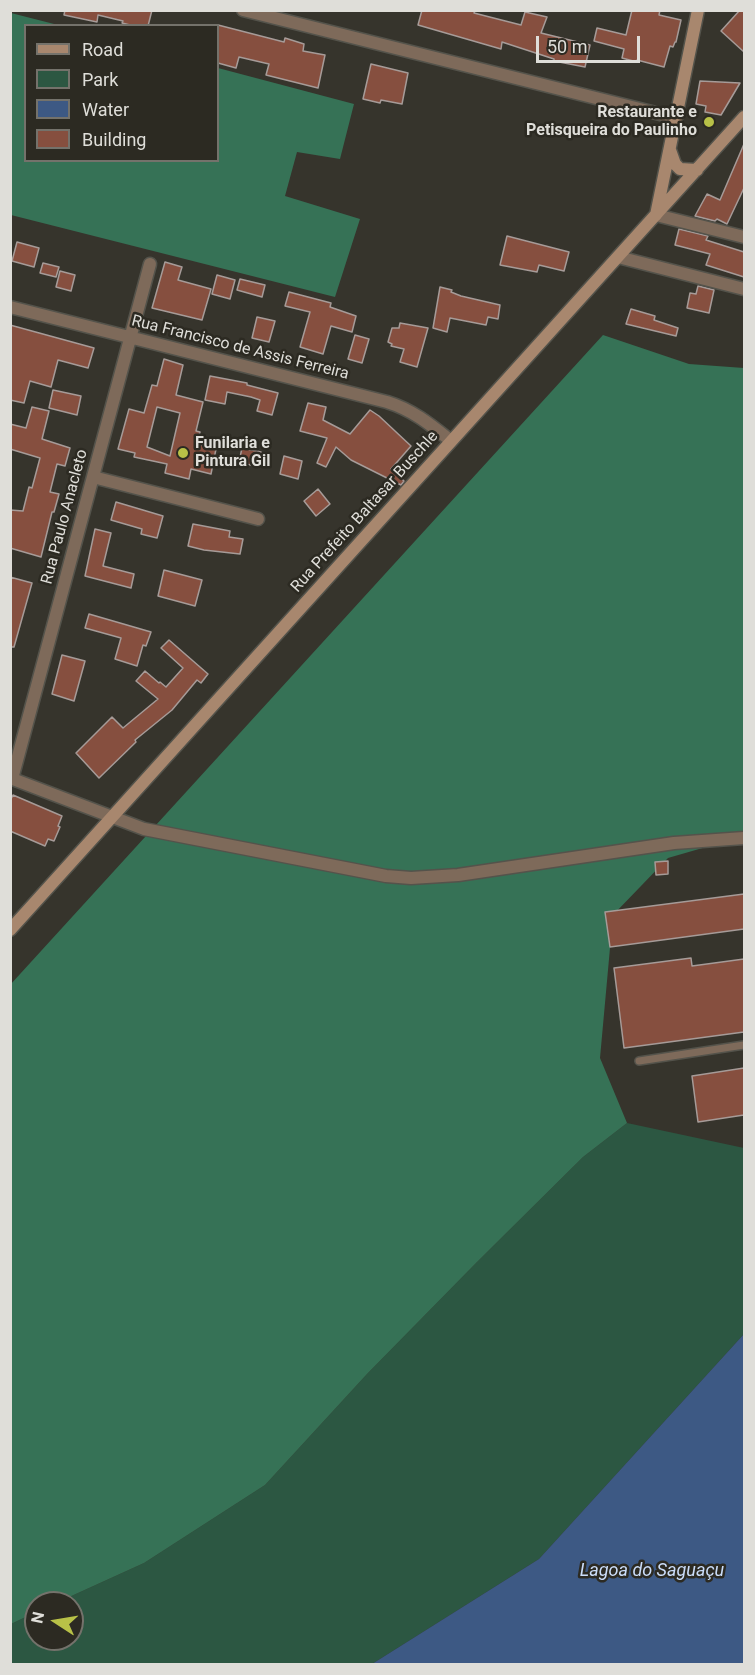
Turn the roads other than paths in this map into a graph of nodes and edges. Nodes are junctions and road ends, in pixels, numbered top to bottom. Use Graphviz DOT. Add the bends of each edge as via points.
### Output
graph roads {
  1 [pos="243,10"];
  2 [pos="698,10"];
  3 [pos="744,117"];
  4 [pos="676,118"];
  5 [pos="669,149"];
  6 [pos="697,170"];
  7 [pos="656,215"];
  8 [pos="744,237"];
  9 [pos="618,257"];
  10 [pos="150,264"];
  11 [pos="744,289"];
  12 [pos="10,307"];
  13 [pos="131,338"];
  14 [pos="451,441"];
  15 [pos="93,477"];
  16 [pos="258,519"];
  17 [pos="11,779"];
  18 [pos="111,818"];
  19 [pos="744,838"];
  20 [pos="10,930"];
  21 [pos="744,1045"];
  22 [pos="639,1060"];
  1 -- 4 [label="street"];
  2 -- 4 [label="main road"];
  3 -- 6 [label="main road, Rua Prefeito Baltasar Buschle"];
  4 -- 5 [label="main road"];
  5 -- 6 [label="main road" via="680,169"];
  5 -- 7 [label="main road"];
  6 -- 7 [label="main road, Rua Prefeito Baltasar Buschle"];
  7 -- 8 [label="street"];
  7 -- 9 [label="main road, Rua Prefeito Baltasar Buschle"];
  9 -- 11 [label="street"];
  9 -- 14 [label="main road, Rua Prefeito Baltasar Buschle"];
  10 -- 13 [label="street, Rua Paulo Anacleto"];
  12 -- 13 [label="street, Rua Francisco de Assis Ferreira"];
  13 -- 14 [label="street, Rua Francisco de Assis Ferreira" via="405,407"];
  13 -- 15 [label="street, Rua Paulo Anacleto"];
  14 -- 18 [label="main road, Rua Prefeito Baltasar Buschle"];
  15 -- 16 [label="street"];
  15 -- 17 [label="street, Rua Paulo Anacleto"];
  17 -- 18 [label="street"];
  18 -- 19 [label="street" via="170,836 411,878 458,875 674,843"];
  18 -- 20 [label="main road, Rua Prefeito Baltasar Buschle"];
  21 -- 22 [label="lane"];
}
